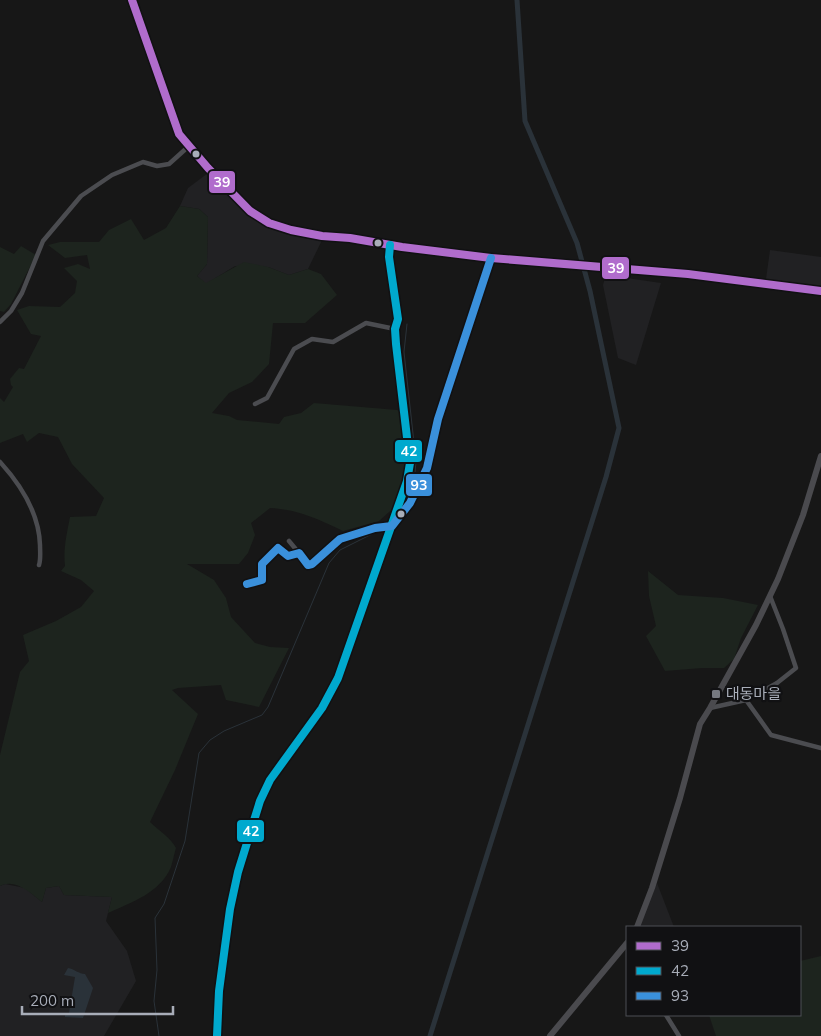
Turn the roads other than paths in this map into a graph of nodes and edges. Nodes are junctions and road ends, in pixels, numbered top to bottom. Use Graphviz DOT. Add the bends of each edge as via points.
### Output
graph roads {
  1 [pos="132,0"];
  2 [pos="189,146"];
  3 [pos="390,245"];
  4 [pos="491,258"];
  5 [pos="821,291"];
  6 [pos="0,322"];
  7 [pos="395,329"];
  8 [pos="255,404"];
  9 [pos="821,456"];
  10 [pos="0,462"];
  11 [pos="392,526"];
  12 [pos="289,541"];
  13 [pos="299,553"];
  14 [pos="39,565"];
  15 [pos="247,584"];
  16 [pos="770,596"];
  17 [pos="746,700"];
  18 [pos="710,708"];
  19 [pos="821,748"];
  20 [pos="637,926"];
  21 [pos="626,949"];
  22 [pos="667,1016"];
  23 [pos="217,1036"];
  24 [pos="550,1036"];
  25 [pos="679,1036"];
  1 -- 2 [label="street" via="179,134"];
  2 -- 3 [label="street" via="250,211 269,223 322,236"];
  2 -- 6 [label="street" via="169,164 156,166 144,162 112,175 81,196 43,241 22,294"];
  3 -- 4 [label="street"];
  3 -- 7 [label="street" via="398,319"];
  4 -- 5 [label="street" via="688,274"];
  4 -- 11 [label="street" via="438,419 427,468 410,503"];
  7 -- 8 [label="street" via="366,324 333,342 312,340 294,349 267,398"];
  7 -- 11 [label="street" via="410,463"];
  9 -- 16 [label="street" via="803,515"];
  10 -- 14 [label="street" via="17,481 40,530"];
  11 -- 13 [label="street" via="340,539 312,564 308,565"];
  11 -- 23 [label="street" via="338,678 322,708 270,780 260,800 230,909 219,991"];
  12 -- 13 [label="street"];
  13 -- 15 [label="street" via="288,556 278,548 262,564 262,580"];
  16 -- 17 [label="street" via="796,668"];
  16 -- 18 [label="street"];
  17 -- 18 [label="street"];
  17 -- 19 [label="street" via="771,735"];
  18 -- 20 [label="street" via="700,724 680,798"];
  21 -- 24 [label="street"];
  22 -- 25 [label="street"];
}
